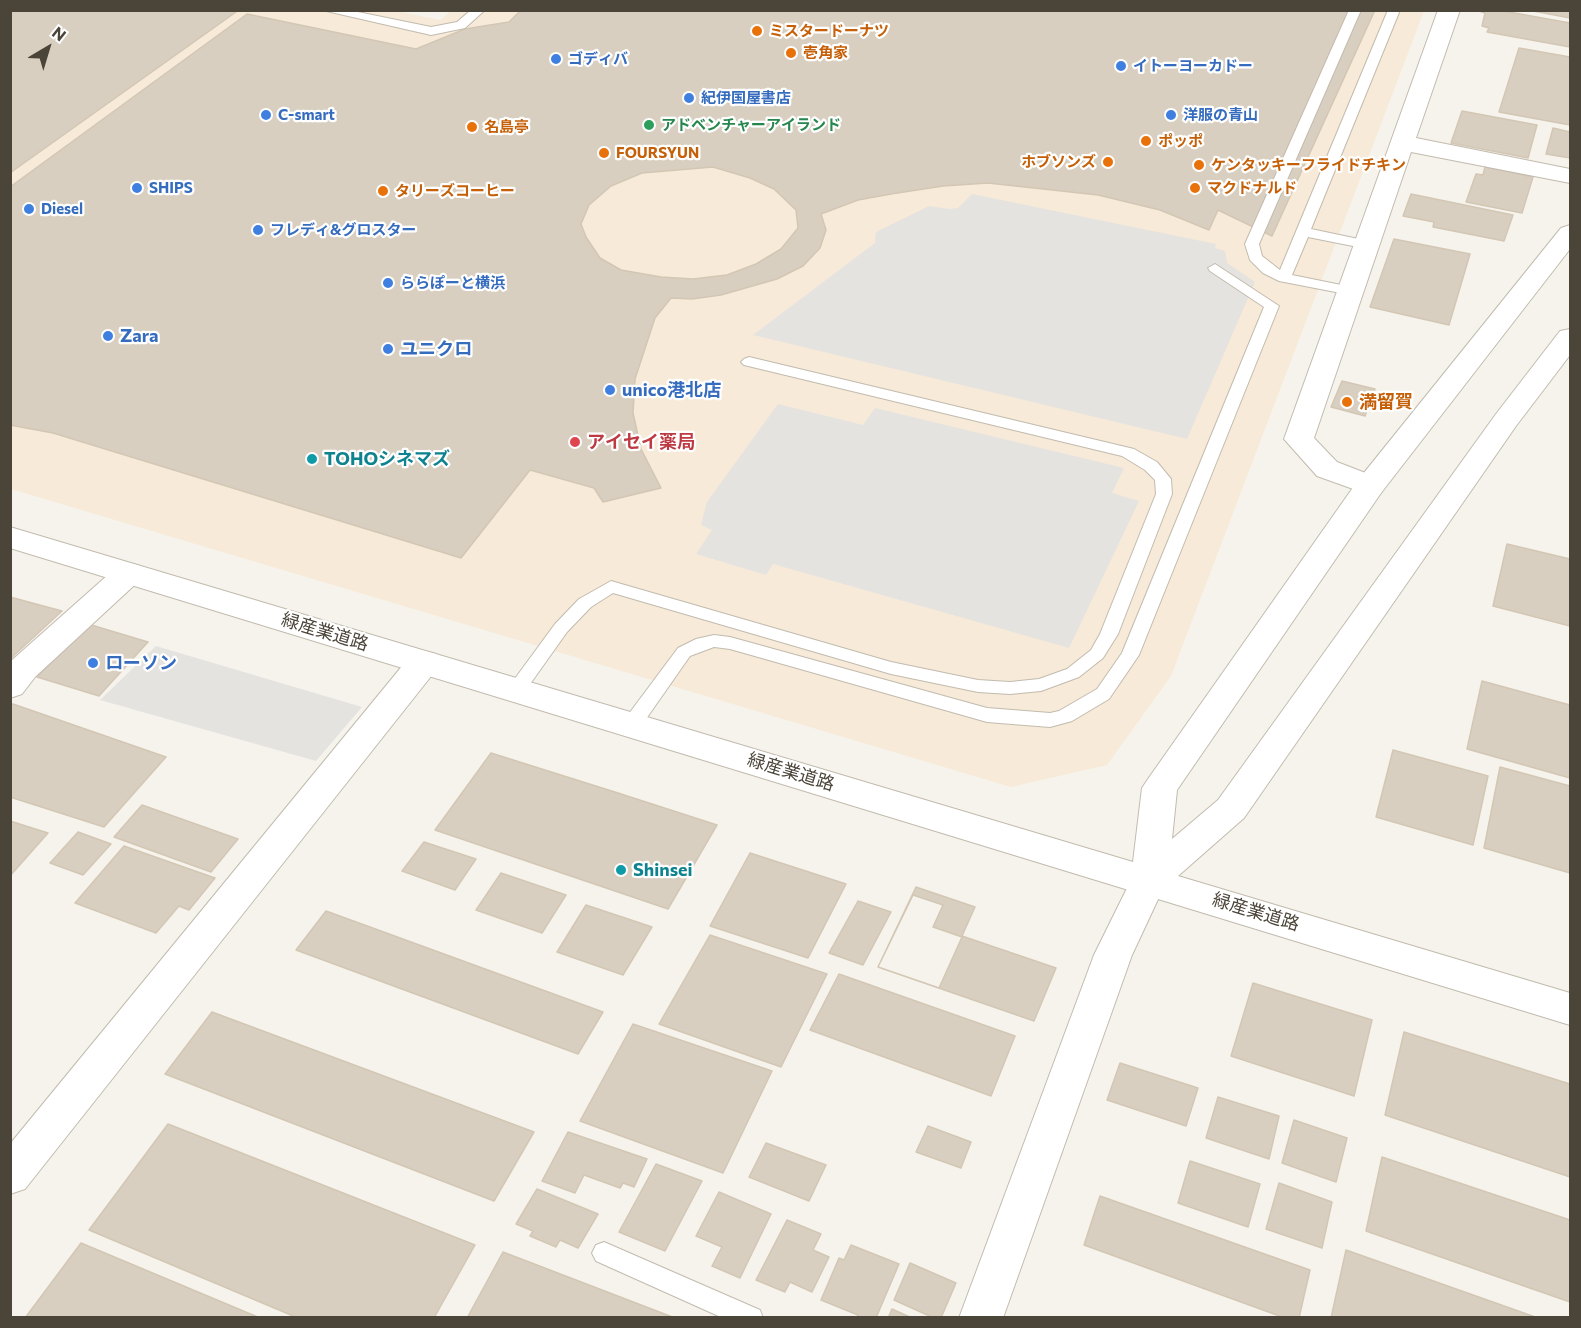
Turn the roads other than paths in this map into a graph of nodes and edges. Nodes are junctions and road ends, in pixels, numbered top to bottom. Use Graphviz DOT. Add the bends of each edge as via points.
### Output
graph roads {
  1 [pos="328,10"];
  2 [pos="479,10"];
  3 [pos="1355,10"];
  4 [pos="1394,10"];
  5 [pos="1449,10"];
  6 [pos="1404,143"];
  7 [pos="1570,176"];
  8 [pos="1303,232"];
  9 [pos="1570,233"];
  10 [pos="1368,245"];
  11 [pos="1215,268"];
  12 [pos="1284,278"];
  13 [pos="1351,291"];
  14 [pos="1570,338"];
  15 [pos="749,362"];
  16 [pos="1370,486"];
  17 [pos="10,537"];
  18 [pos="129,573"];
  19 [pos="424,662"];
  20 [pos="10,686"];
  21 [pos="517,689"];
  22 [pos="632,724"];
  23 [pos="1149,880"];
  24 [pos="1570,1009"];
  25 [pos="10,1176"];
  26 [pos="604,1253"];
  27 [pos="751,1317"];
  28 [pos="981,1317"];
  1 -- 2 [label="lane" via="431,31 461,25"];
  3 -- 12 [label="lane" via="1252,244 1254,257"];
  4 -- 8 [label="lane"];
  5 -- 6 [label="street"];
  6 -- 7 [label="street"];
  6 -- 10 [label="street"];
  8 -- 10 [label="lane"];
  8 -- 12 [label="lane"];
  9 -- 16 [label="street"];
  10 -- 13 [label="street"];
  11 -- 22 [label="lane" via="1272,306 1130,655 1103,694 1065,716 1050,720 987,716 714,641 684,652"];
  12 -- 13 [label="lane"];
  13 -- 16 [label="street" via="1299,440 1327,469"];
  14 -- 23 [label="street" via="1506,420 1231,809"];
  15 -- 21 [label="lane" via="1128,452 1151,466 1162,479 1164,494 1109,634 1097,654 1073,673 1041,685 978,686 891,669 611,587 585,603 561,628"];
  16 -- 23 [label="street" via="1160,788"];
  17 -- 18 [label="street, 緑産業道路"];
  18 -- 19 [label="street, 緑産業道路"];
  18 -- 20 [label="street" via="23,669"];
  19 -- 21 [label="street, 緑産業道路"];
  19 -- 25 [label="street"];
  21 -- 22 [label="street, 緑産業道路"];
  22 -- 23 [label="street, 緑産業道路"];
  23 -- 24 [label="street, 緑産業道路"];
  23 -- 28 [label="street" via="1113,955"];
  26 -- 27 [label="lane"];
}
